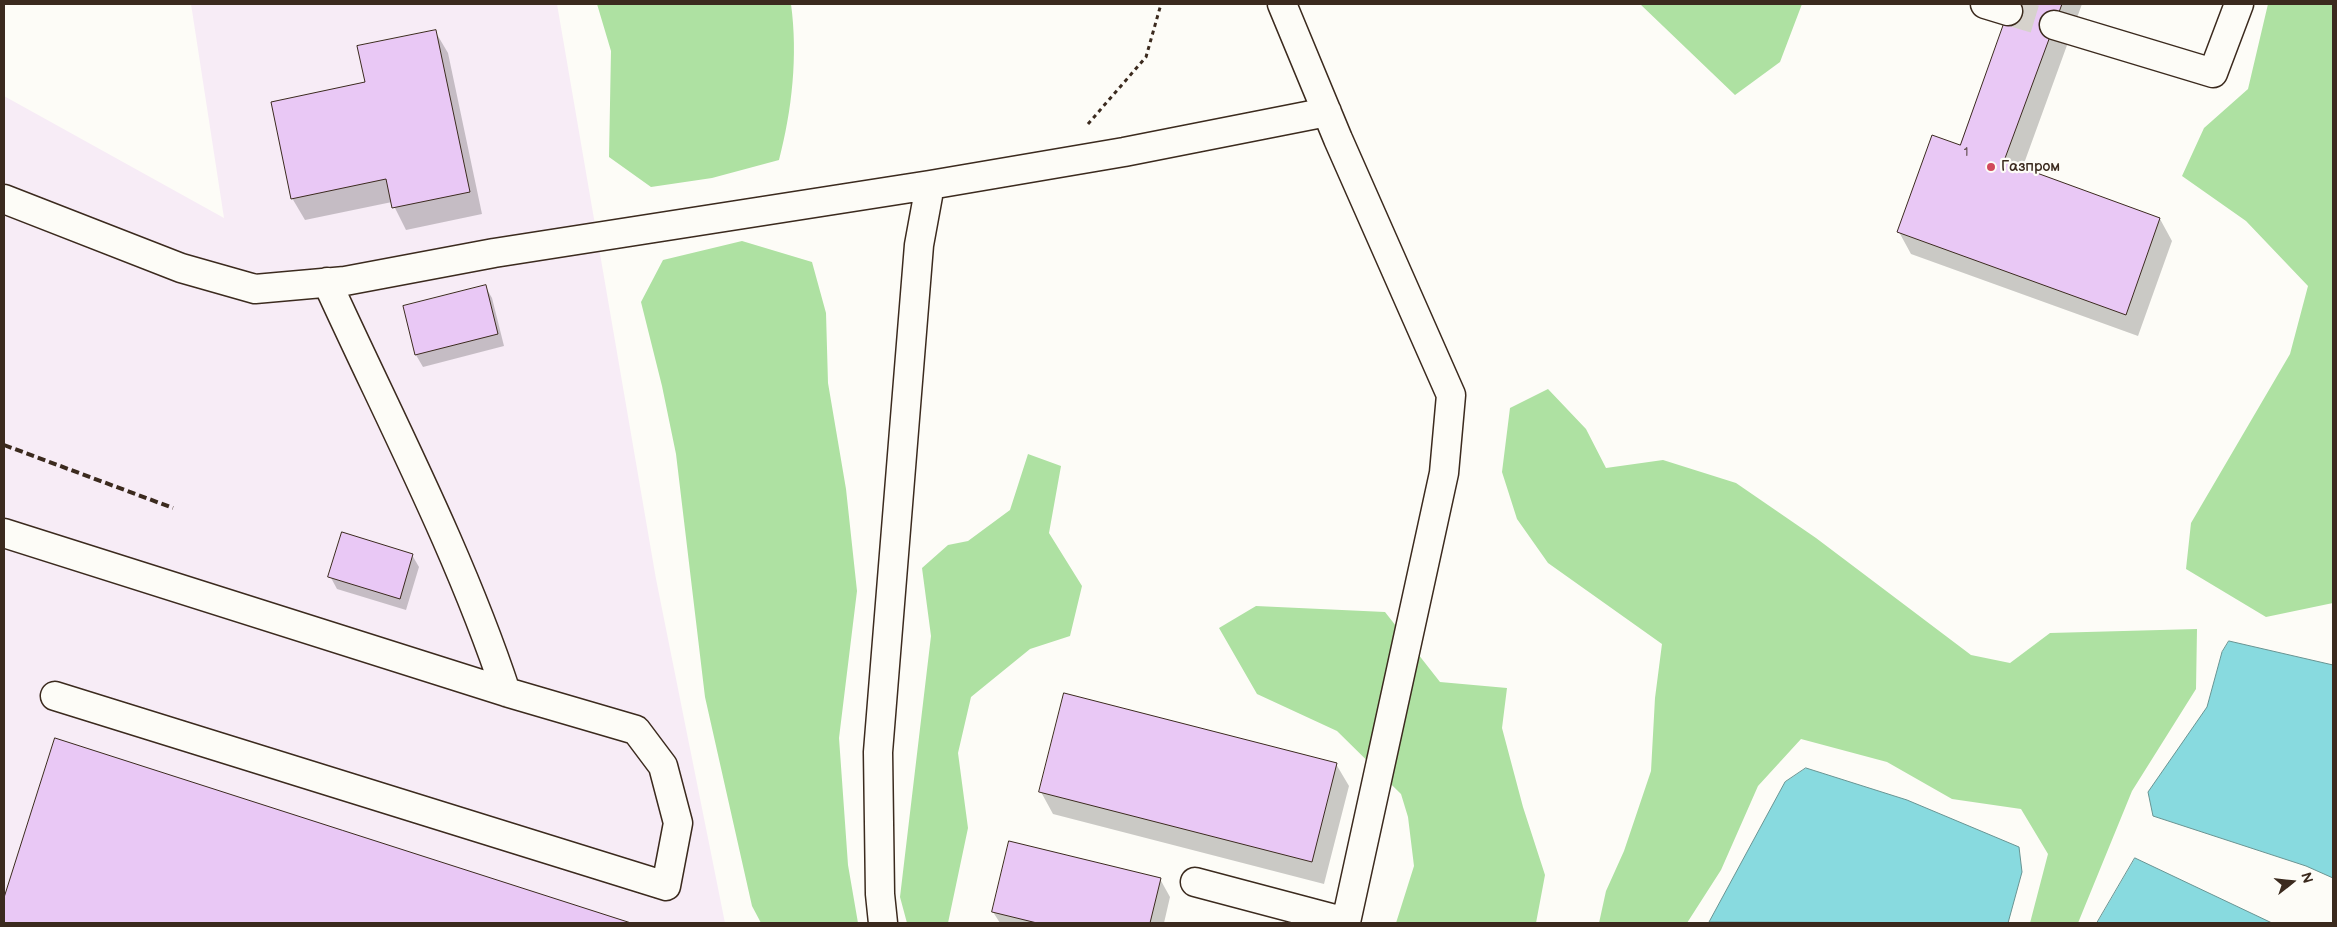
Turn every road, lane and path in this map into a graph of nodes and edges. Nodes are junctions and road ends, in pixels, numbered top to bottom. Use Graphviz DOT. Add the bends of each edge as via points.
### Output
graph roads {
  1 [pos="1161,4"];
  2 [pos="1282,4"];
  3 [pos="2239,4"];
  4 [pos="2054,25"];
  5 [pos="1327,112"];
  6 [pos="1085,127"];
  7 [pos="930,186"];
  8 [pos="4,199"];
  9 [pos="326,282"];
  10 [pos="4,533"];
  11 [pos="506,692"];
  12 [pos="55,696"];
  13 [pos="1196,882"];
  14 [pos="883,923"];
  1 -- 6 [label="path" via="1146,57"];
  2 -- 5 [label="lane"];
  3 -- 4 [label="lane" via="2213,73"];
  5 -- 7 [label="lane"];
  5 -- 13 [label="lane" via="1451,395 1444,473 1346,922"];
  7 -- 9 [label="lane" via="494,252"];
  7 -- 14 [label="lane" via="919,245 878,752"];
  8 -- 9 [label="lane" via="181,268 255,289"];
  9 -- 11 [label="lane" via="451,546 488,637"];
  10 -- 11 [label="lane"];
  11 -- 12 [label="lane" via="636,730 663,766 678,823 666,886"];
}
